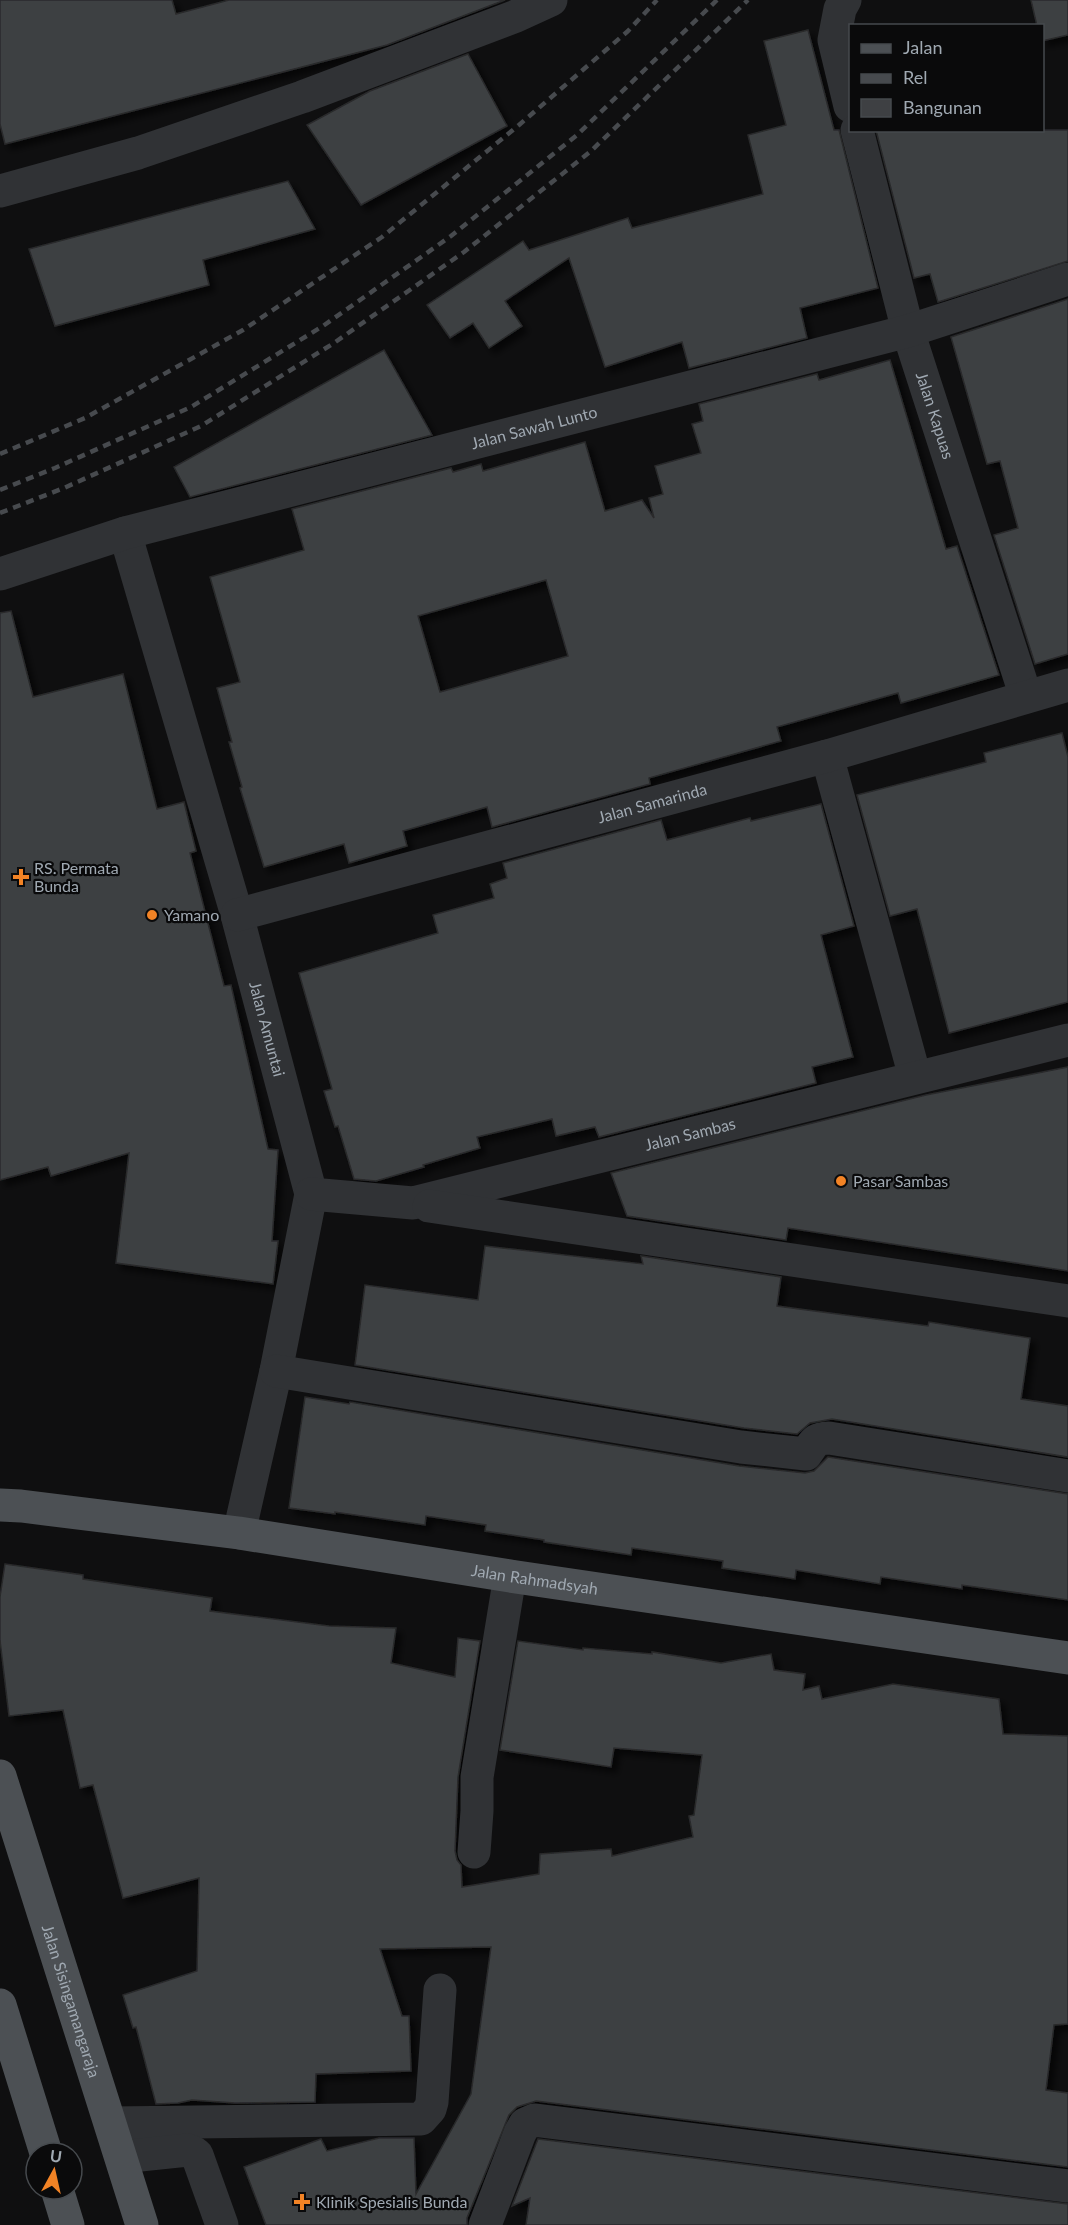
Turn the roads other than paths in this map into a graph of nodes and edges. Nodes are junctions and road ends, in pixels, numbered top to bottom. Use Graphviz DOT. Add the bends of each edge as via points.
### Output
graph roads {
  1 [pos="551,0"];
  2 [pos="845,0"];
  3 [pos="849,102"];
  4 [pos="858,132"];
  5 [pos="0,191"];
  6 [pos="1068,279"];
  7 [pos="908,331"];
  8 [pos="125,533"];
  9 [pos="0,574"];
  10 [pos="1068,685"];
  11 [pos="1026,697"];
  12 [pos="827,756"];
  13 [pos="237,915"];
  14 [pos="1068,1040"];
  15 [pos="915,1077"];
  16 [pos="311,1194"];
  17 [pos="413,1203"];
  18 [pos="1068,1301"];
  19 [pos="276,1371"];
  20 [pos="1068,1476"];
  21 [pos="7,1500"];
  22 [pos="239,1533"];
  23 [pos="510,1576"];
  24 [pos="1068,1658"];
  25 [pos="0,1776"];
  26 [pos="474,1852"];
  27 [pos="441,1990"];
  28 [pos="0,2005"];
  29 [pos="111,2123"];
  30 [pos="42,2141"];
  31 [pos="121,2157"];
  32 [pos="1068,2186"];
  33 [pos="61,2201"];
  34 [pos="68,2225"];
  35 [pos="142,2225"];
  36 [pos="222,2225"];
  37 [pos="485,2225"];
  1 -- 5 [label="street" via="302,98 138,153"];
  2 -- 3 [label="street" via="834,40"];
  4 -- 7 [label="street, Jalan Kapuas"];
  6 -- 7 [label="street, Jalan Sawah Lunto"];
  7 -- 8 [label="street, Jalan Sawah Lunto"];
  7 -- 11 [label="street, Jalan Kapuas"];
  8 -- 9 [label="street, Jalan Sawah Lunto"];
  8 -- 13 [label="street, Jalan Amuntai"];
  10 -- 11 [label="street, Jalan Samarinda"];
  11 -- 12 [label="street, Jalan Samarinda"];
  12 -- 13 [label="street, Jalan Samarinda"];
  12 -- 15 [label="street"];
  13 -- 16 [label="street, Jalan Amuntai"];
  14 -- 15 [label="street, Jalan Sambas"];
  15 -- 17 [label="street, Jalan Sambas"];
  16 -- 17 [label="street, Jalan Sambas"];
  16 -- 19 [label="street, Jalan Amuntai"];
  17 -- 18 [label="street"];
  19 -- 20 [label="street" via="741,1447 806,1454 813,1442 830,1438"];
  19 -- 22 [label="street, Jalan Amuntai"];
  21 -- 22 [label="main road, Jalan Rahmadsyah"];
  22 -- 23 [label="main road, Jalan Rahmadsyah"];
  23 -- 24 [label="main road, Jalan Rahmadsyah"];
  23 -- 26 [label="street" via="477,1777"];
  25 -- 29 [label="main road, Jalan Sisingamangaraja"];
  27 -- 29 [label="street" via="432,2102 421,2119"];
  28 -- 30 [label="main road"];
  29 -- 31 [label="main road, Jalan Sisingamangaraja"];
  31 -- 35 [label="main road, Jalan Sisingamangaraja"];
  31 -- 36 [label="street" via="194,2152"];
  32 -- 37 [label="street" via="534,2120 519,2133"];
  33 -- 34 [label="main road"];
}
